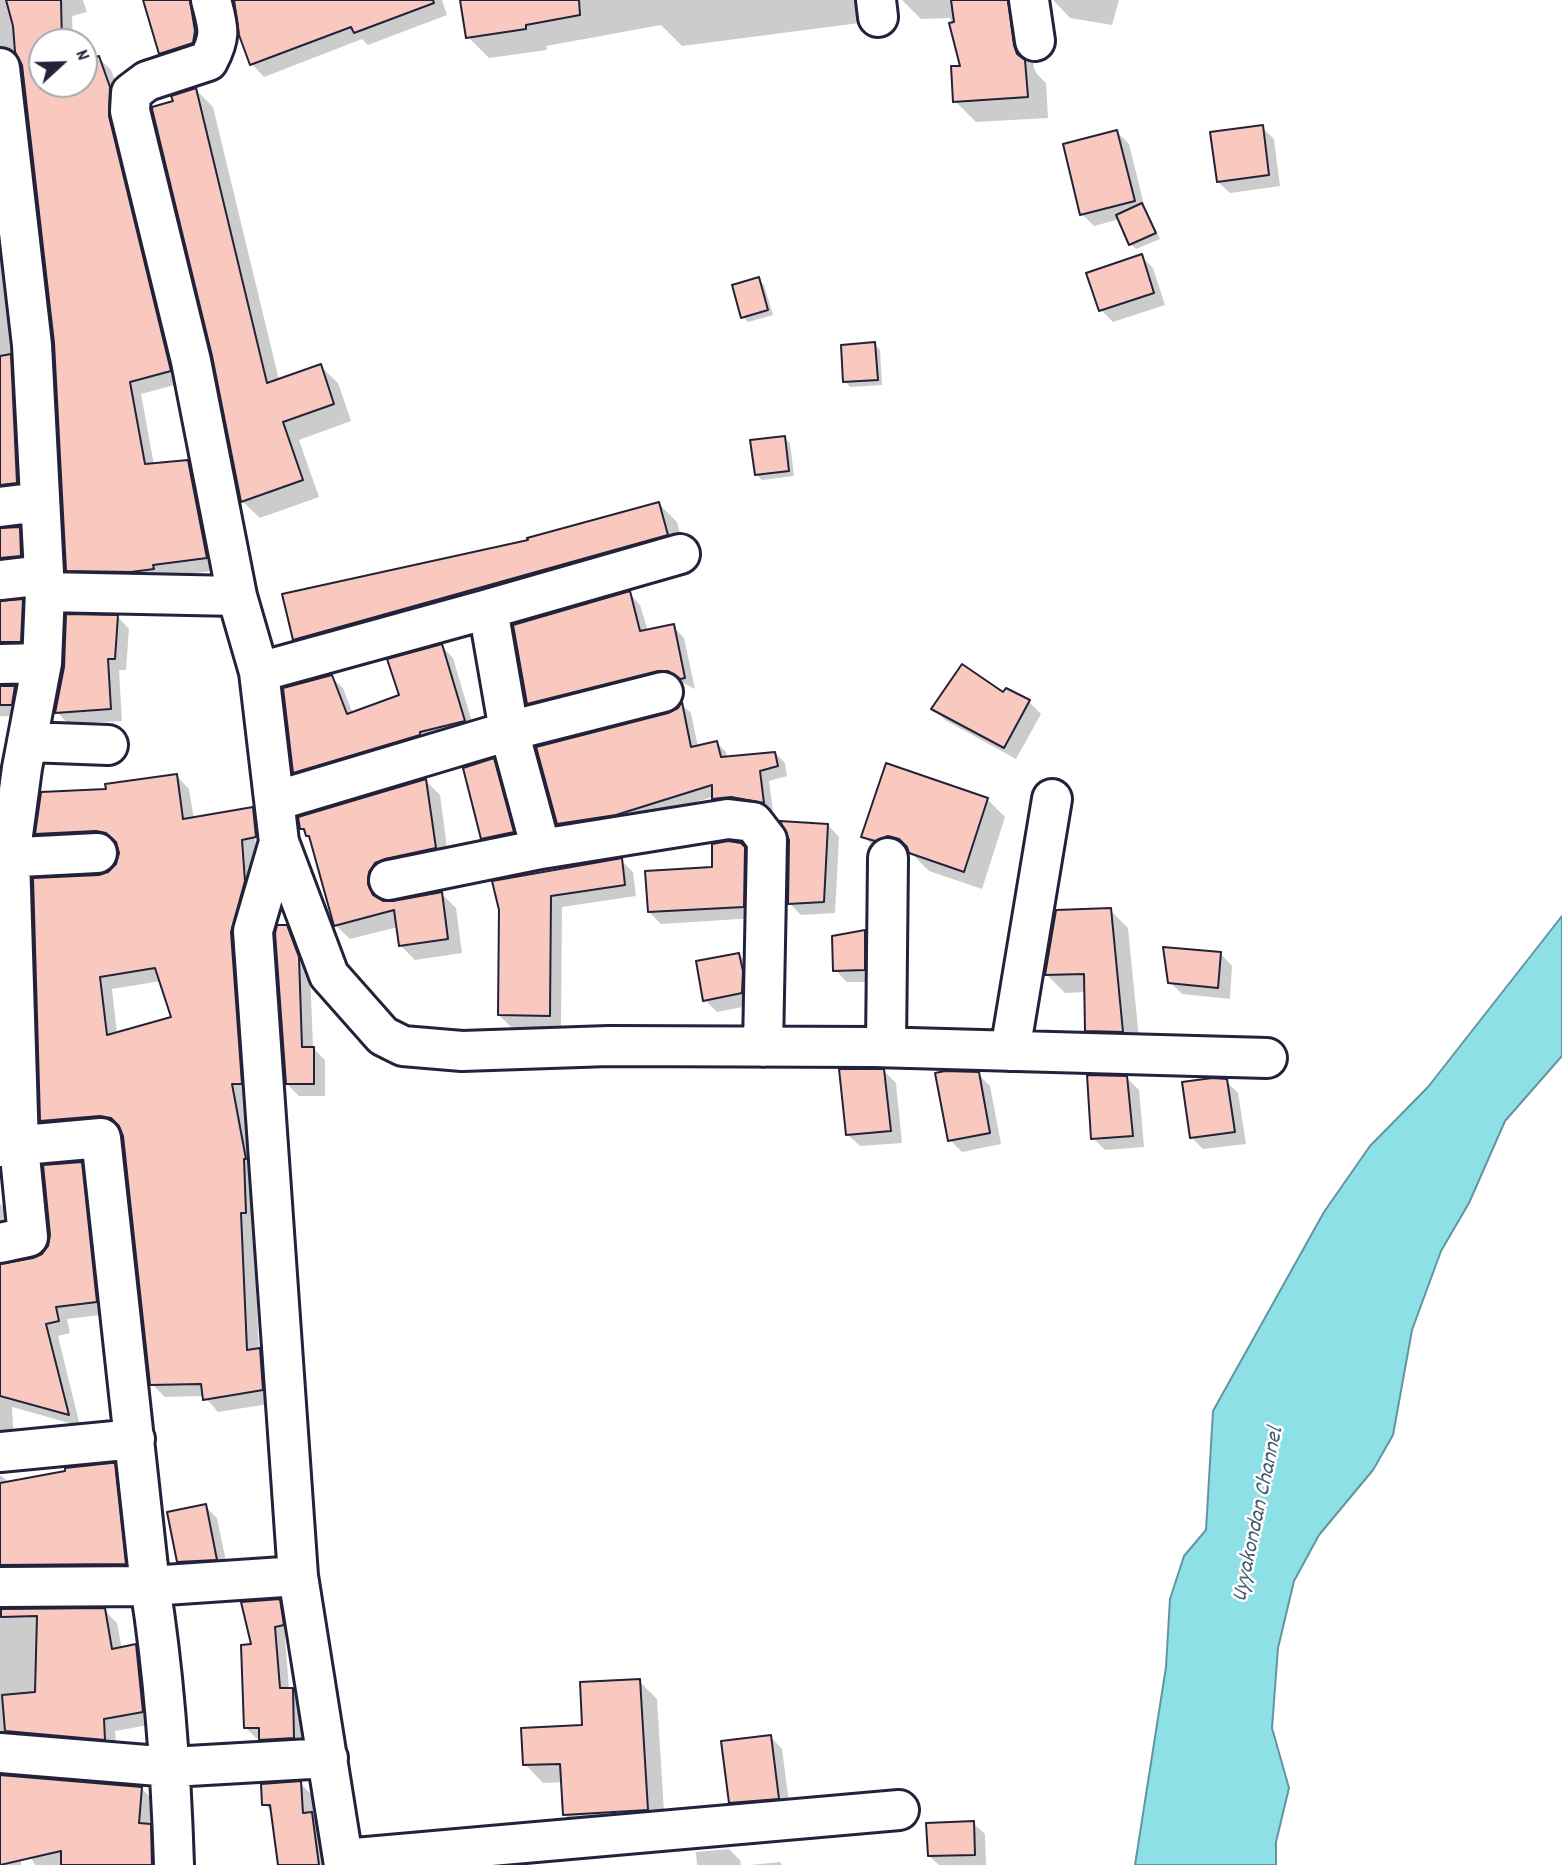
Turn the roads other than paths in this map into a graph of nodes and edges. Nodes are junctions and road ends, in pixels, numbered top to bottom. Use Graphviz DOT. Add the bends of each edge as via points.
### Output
graph roads {
  1 [pos="211,0"];
  2 [pos="1030,0"];
  3 [pos="1035,41"];
  4 [pos="0,68"];
  5 [pos="40,502"];
  6 [pos="0,507"];
  7 [pos="680,554"];
  8 [pos="0,580"];
  9 [pos="44,583"];
  10 [pos="237,596"];
  11 [pos="488,609"];
  12 [pos="42,663"];
  13 [pos="0,664"];
  14 [pos="258,672"];
  15 [pos="663,692"];
  16 [pos="509,731"];
  17 [pos="108,745"];
  18 [pos="17,760"];
  19 [pos="1052,799"];
  20 [pos="275,801"];
  21 [pos="279,842"];
  22 [pos="541,849"];
  23 [pos="97,853"];
  24 [pos="5,858"];
  25 [pos="888,858"];
  26 [pos="389,880"];
  27 [pos="8,1024"];
  28 [pos="762,1047"];
  29 [pos="886,1048"];
  30 [pos="1010,1051"];
  31 [pos="1267,1058"];
  32 [pos="10,1147"];
  33 [pos="0,1243"];
  34 [pos="135,1439"];
  35 [pos="0,1452"];
  36 [pos="298,1576"];
  37 [pos="149,1586"];
  38 [pos="0,1587"];
  39 [pos="0,1753"];
  40 [pos="328,1758"];
  41 [pos="171,1767"];
  42 [pos="898,1810"];
  43 [pos="344,1862"];
  44 [pos="174,1865"];
  1 -- 10 [label="street" via="219,31 208,61 147,80 131,93 130,111 191,361"];
  2 -- 3 [label="street"];
  4 -- 5 [label="street" via="32,345"];
  5 -- 6 [label="street"];
  5 -- 9 [label="street"];
  7 -- 11 [label="street"];
  8 -- 9 [label="street"];
  9 -- 10 [label="street"];
  9 -- 12 [label="street"];
  10 -- 14 [label="street"];
  11 -- 14 [label="street"];
  11 -- 16 [label="street"];
  12 -- 13 [label="street"];
  12 -- 18 [label="street"];
  14 -- 20 [label="street"];
  15 -- 16 [label="street"];
  16 -- 20 [label="street"];
  16 -- 22 [label="street"];
  17 -- 18 [label="street"];
  18 -- 24 [label="street"];
  19 -- 30 [label="street"];
  20 -- 21 [label="street"];
  21 -- 28 [label="street" via="329,975 383,1037 403,1046 462,1051"];
  21 -- 36 [label="street" via="253,931"];
  22 -- 26 [label="street"];
  22 -- 28 [label="street" via="728,819 753,822 767,840"];
  23 -- 24 [label="street"];
  24 -- 27 [label="street"];
  25 -- 29 [label="street"];
  27 -- 32 [label="street"];
  28 -- 29 [label="street"];
  29 -- 30 [label="street"];
  30 -- 31 [label="street"];
  32 -- 33 [label="street" via="28,1237"];
  32 -- 34 [label="street" via="101,1138"];
  34 -- 35 [label="street"];
  34 -- 37 [label="street"];
  36 -- 37 [label="street"];
  36 -- 40 [label="street"];
  37 -- 38 [label="street"];
  37 -- 41 [label="street"];
  39 -- 41 [label="street"];
  40 -- 41 [label="street"];
  40 -- 43 [label="street"];
  41 -- 44 [label="street"];
  42 -- 43 [label="street"];
}
